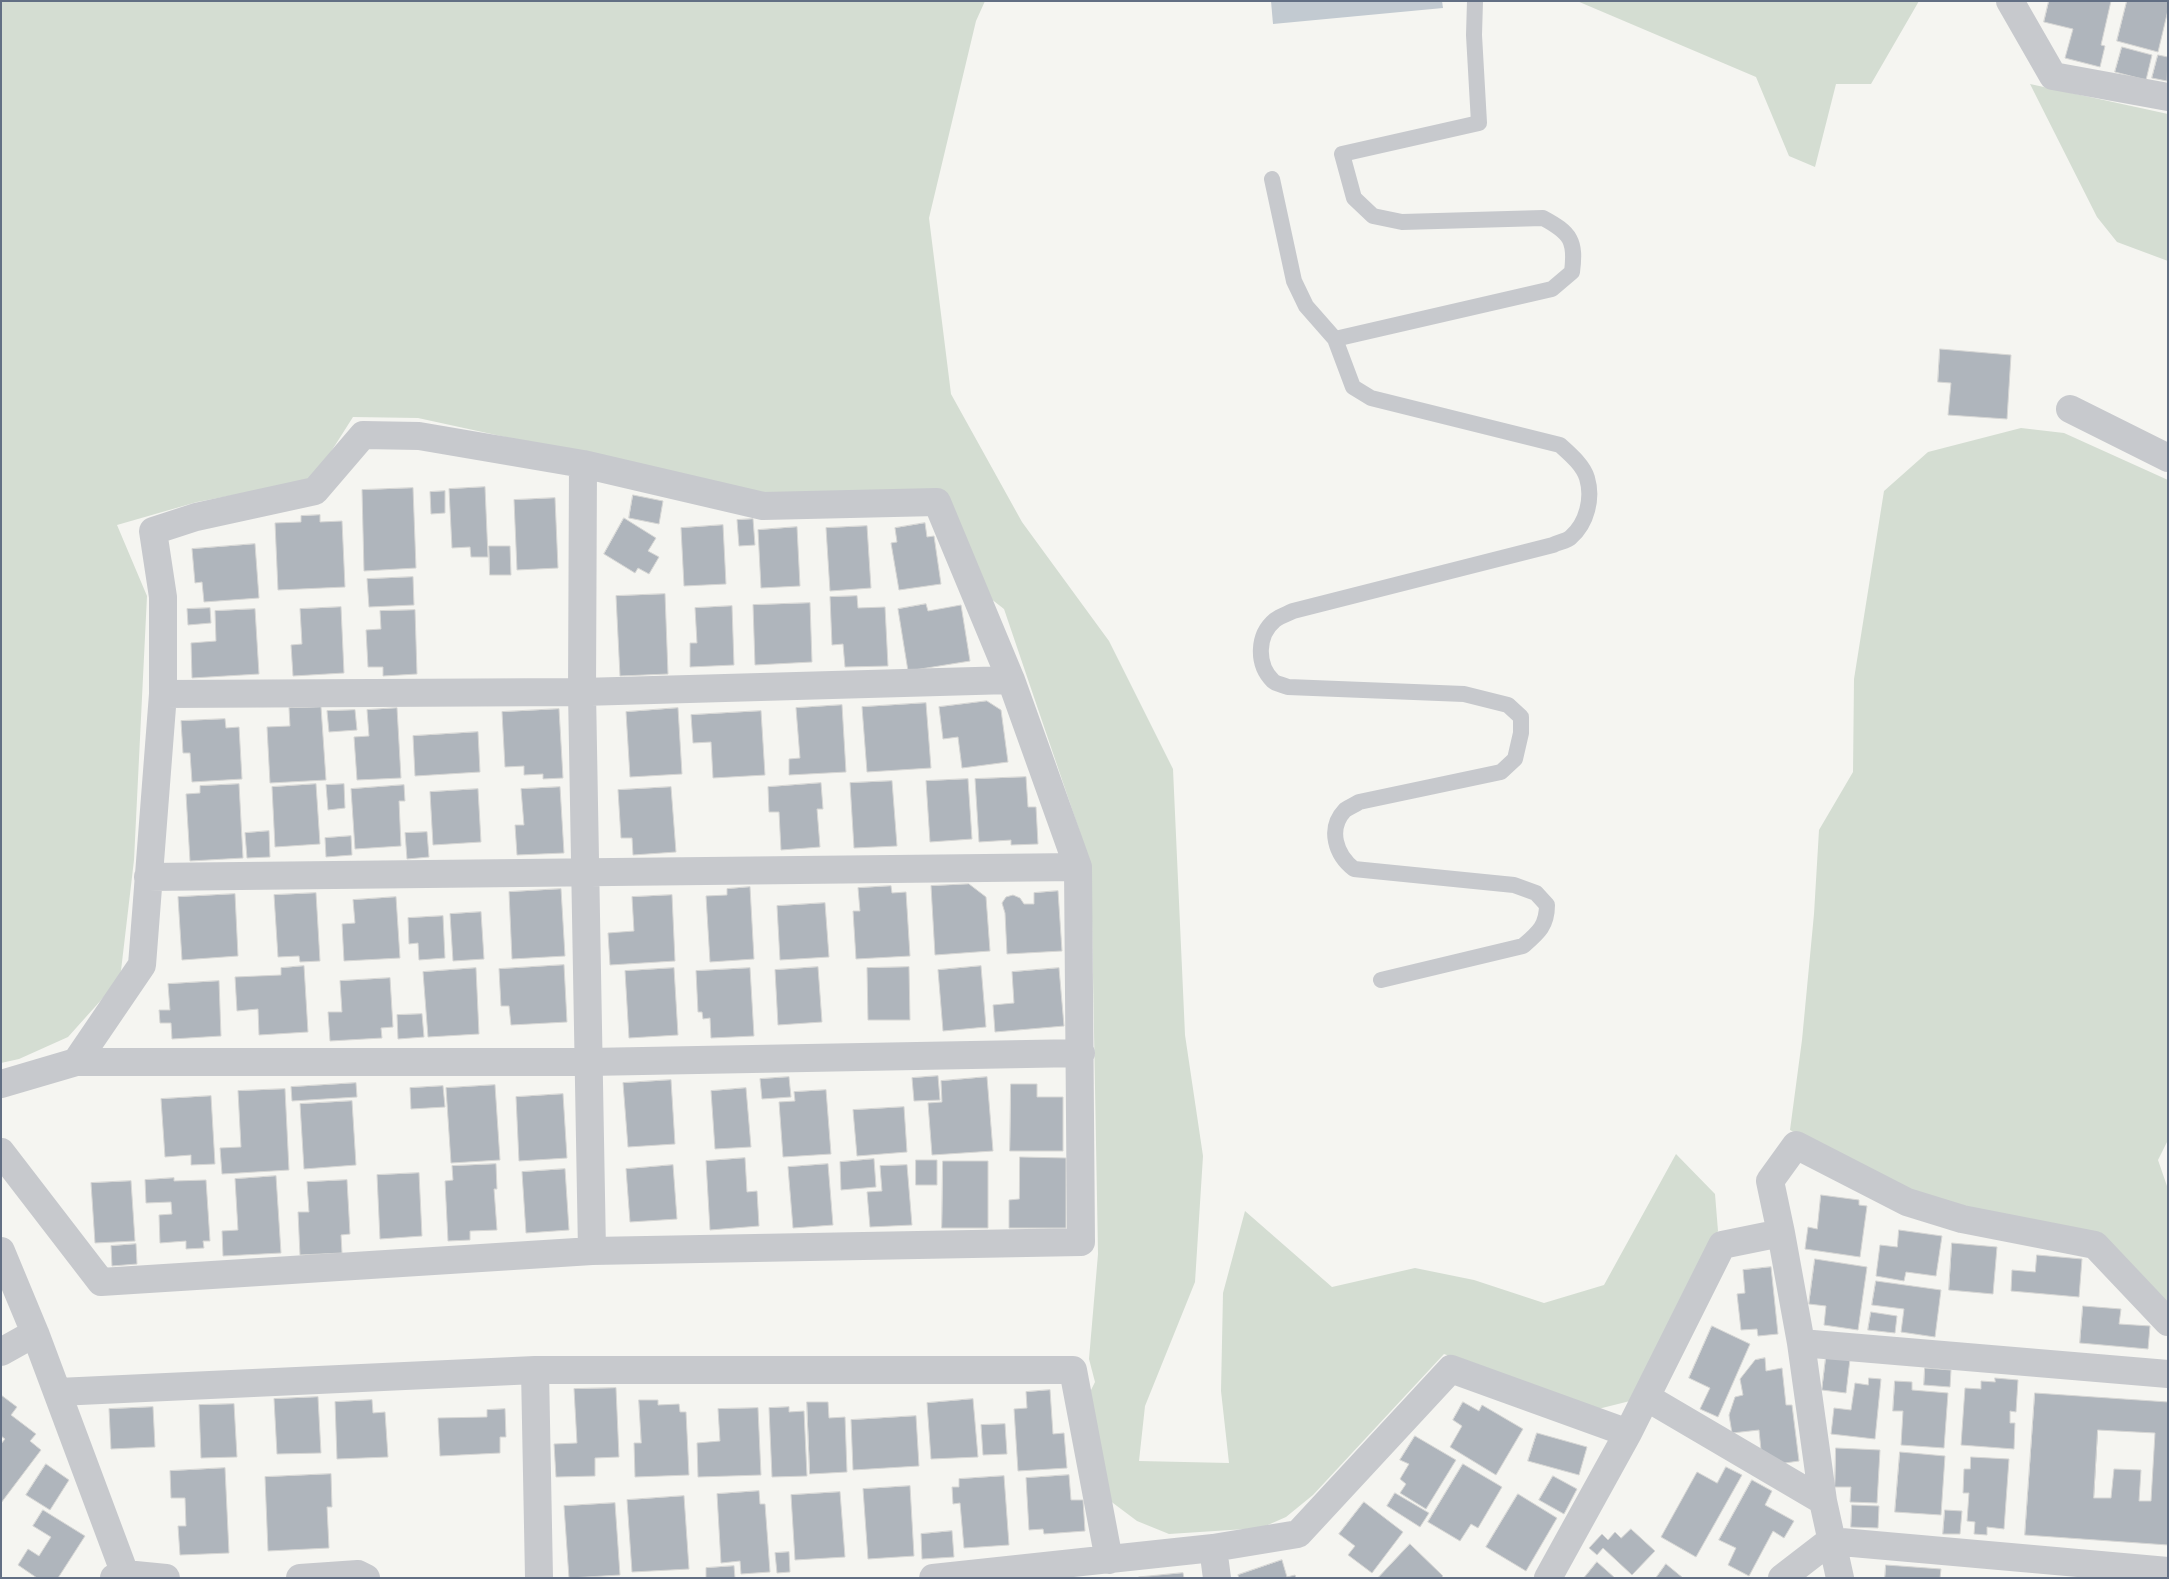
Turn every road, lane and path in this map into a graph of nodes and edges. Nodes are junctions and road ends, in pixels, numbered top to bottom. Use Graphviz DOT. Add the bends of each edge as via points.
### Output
graph roads {
  1 [pos="1476,1"];
  2 [pos="2010,1"];
  3 [pos="2168,97"];
  4 [pos="1272,178"];
  5 [pos="1335,339"];
  6 [pos="2070,409"];
  7 [pos="2168,458"];
  8 [pos="583,464"];
  9 [pos="1010,680"];
  10 [pos="582,692"];
  11 [pos="163,694"];
  12 [pos="1078,867"];
  13 [pos="585,872"];
  14 [pos="148,877"];
  15 [pos="1381,980"];
  16 [pos="1081,1053"];
  17 [pos="76,1062"];
  18 [pos="588,1062"];
  19 [pos="1,1084"];
  20 [pos="1,1152"];
  21 [pos="1781,1233"];
  22 [pos="1,1251"];
  23 [pos="592,1251"];
  24 [pos="2168,1322"];
  25 [pos="35,1333"];
  26 [pos="1801,1342"];
  27 [pos="1,1352"];
  28 [pos="535,1370"];
  29 [pos="2168,1374"];
  30 [pos="58,1392"];
  31 [pos="1646,1398"];
  32 [pos="1628,1433"];
  33 [pos="1823,1501"];
  34 [pos="1830,1541"];
  35 [pos="1213,1548"];
  36 [pos="1109,1560"];
  37 [pos="2168,1571"];
  38 [pos="119,1576"];
  39 [pos="166,1578"];
  40 [pos="300,1578"];
  41 [pos="366,1578"];
  42 [pos="539,1578"];
  43 [pos="933,1578"];
  44 [pos="1217,1578"];
  45 [pos="1548,1578"];
  46 [pos="1782,1578"];
  47 [pos="1840,1578"];
  1 -- 5 [label="lane" via="1474,36 1480,123 1342,154 1354,198 1373,216 1402,222 1543,218 1563,228 1575,250 1572,272 1552,289"];
  2 -- 3 [label="street" via="2053,76"];
  4 -- 5 [label="lane" via="1294,281 1306,306"];
  5 -- 15 [label="lane" via="1353,387 1371,398 1560,445 1574,457 1587,478 1589,496 1586,518 1571,538 1293,611 1276,619 1265,631 1260,650 1264,666 1274,682 1288,686 1464,694 1508,705 1521,717 1515,758 1501,772 1359,802 1346,810 1336,825 1336,842 1343,861 1354,869 1514,885 1536,892 1547,905 1547,918 1523,946"];
  6 -- 7 [label="street"];
  8 -- 9 [label="street" via="763,506 937,502"];
  8 -- 10 [label="street"];
  8 -- 11 [label="street" via="419,436 363,435 315,490 196,517 153,531 163,596"];
  9 -- 10 [label="street"];
  9 -- 12 [label="street"];
  10 -- 11 [label="street"];
  10 -- 13 [label="street"];
  11 -- 14 [label="street"];
  12 -- 13 [label="street"];
  12 -- 16 [label="street"];
  13 -- 14 [label="street"];
  13 -- 18 [label="street"];
  14 -- 17 [label="street" via="142,965"];
  16 -- 18 [label="street"];
  16 -- 23 [label="street" via="1081,1242"];
  17 -- 18 [label="street"];
  17 -- 19 [label="street"];
  18 -- 23 [label="street"];
  20 -- 23 [label="street" via="101,1282"];
  21 -- 24 [label="street" via="1770,1182 1796,1145 1907,1202 1962,1218 2095,1245"];
  21 -- 26 [label="street"];
  21 -- 31 [label="street" via="1722,1245"];
  22 -- 25 [label="street"];
  25 -- 27 [label="street"];
  25 -- 30 [label="street"];
  26 -- 29 [label="street"];
  26 -- 33 [label="street"];
  28 -- 30 [label="street"];
  28 -- 36 [label="street" via="1073,1370"];
  28 -- 42 [label="street"];
  30 -- 38 [label="street"];
  31 -- 32 [label="street"];
  31 -- 33 [label="street"];
  32 -- 35 [label="street" via="1451,1369 1298,1534"];
  32 -- 45 [label="street"];
  33 -- 34 [label="street"];
  34 -- 37 [label="street"];
  34 -- 46 [label="street"];
  34 -- 47 [label="street"];
  35 -- 36 [label="street"];
  35 -- 44 [label="street"];
  36 -- 43 [label="street"];
  38 -- 39 [label="street"];
  40 -- 41 [label="street" via="358,1574"];
}
